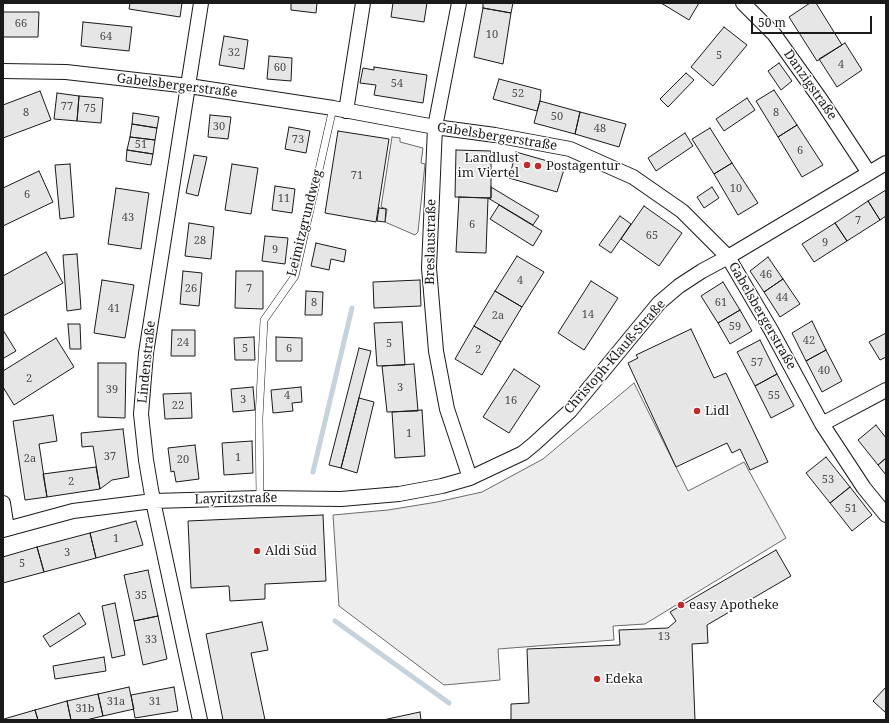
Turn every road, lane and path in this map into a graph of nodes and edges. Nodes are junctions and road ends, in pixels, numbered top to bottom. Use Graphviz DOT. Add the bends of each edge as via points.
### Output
graph roads {
  1 [pos="201,3"];
  2 [pos="363,3"];
  3 [pos="458,3"];
  4 [pos="742,3"];
  5 [pos="3,71"];
  6 [pos="189,86"];
  7 [pos="339,109"];
  8 [pos="435,127"];
  9 [pos="886,163"];
  10 [pos="869,173"];
  11 [pos="728,257"];
  12 [pos="886,390"];
  13 [pos="822,424"];
  14 [pos="470,478"];
  15 [pos="260,498"];
  16 [pos="153,502"];
  17 [pos="3,503"];
  18 [pos="886,515"];
  19 [pos="5,529"];
  20 [pos="200,720"];
  1 -- 6 [label="street, Lindenstraße"];
  2 -- 7 [label="street, Leimitzgrundweg"];
  3 -- 8 [label="street, Breslaustraße"];
  4 -- 10 [label="street, Danzigstraße" via="774,34"];
  5 -- 6 [label="street, Gabelsbergerstraße" via="66,72"];
  6 -- 7 [label="street, Gabelsbergerstraße"];
  6 -- 16 [label="street, Lindenstraße" via="146,353 142,414"];
  7 -- 8 [label="street, Gabelsbergerstraße"];
  7 -- 15 [label="lane, Leimitzgrundweg" via="295,276 264,320 259,418"];
  8 -- 11 [label="street, Gabelsbergerstraße" via="570,149 633,177 682,211"];
  8 -- 14 [label="street, Breslaustraße" via="429,268 436,351 447,409"];
  9 -- 10 [label="street, Christoph-Klauß-Straße"];
  10 -- 11 [label="street, Christoph-Klauß-Straße"];
  11 -- 13 [label="street, Gabelsbergerstraße" via="772,330"];
  11 -- 14 [label="street, Christoph-Klauß-Straße" via="679,286 659,303 570,410 534,444 522,453"];
  12 -- 13 [label="street"];
  13 -- 18 [label="street, Gabelsbergerstraße" via="864,488"];
  14 -- 15 [label="street, Layritzstraße" via="399,494 341,498"];
  15 -- 16 [label="street, Layritzstraße"];
  16 -- 19 [label="street, Layritzstraße" via="73,511"];
  16 -- 20 [label="street, Lindenstraße"];
  17 -- 19 [label="street"];
}
